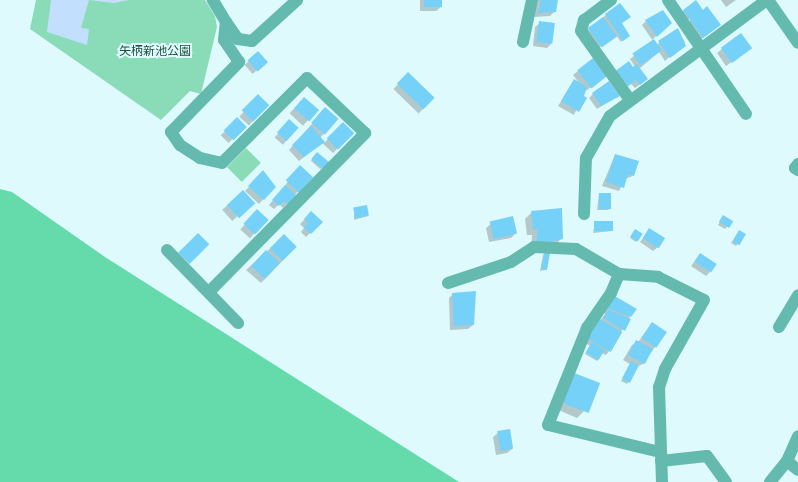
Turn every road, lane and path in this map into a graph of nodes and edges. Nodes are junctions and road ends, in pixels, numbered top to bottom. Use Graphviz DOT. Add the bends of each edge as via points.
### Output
graph roads {
  1 [pos="213,0"];
  2 [pos="297,0"];
  3 [pos="532,0"];
  4 [pos="612,0"];
  5 [pos="668,0"];
  6 [pos="768,0"];
  7 [pos="226,22"];
  8 [pos="523,42"];
  9 [pos="798,43"];
  10 [pos="701,48"];
  11 [pos="630,100"];
  12 [pos="746,114"];
  13 [pos="798,164"];
  14 [pos="798,170"];
  15 [pos="584,214"];
  16 [pos="167,250"];
  17 [pos="619,274"];
  18 [pos="448,283"];
  19 [pos="209,292"];
  20 [pos="798,295"];
  21 [pos="238,323"];
  22 [pos="779,327"];
  23 [pos="798,436"];
  24 [pos="661,457"];
  25 [pos="787,461"];
  26 [pos="798,470"];
  27 [pos="662,482"];
  28 [pos="726,482"];
  29 [pos="770,482"];
  1 -- 7 [label="street"];
  2 -- 7 [label="street" via="252,41 238,39"];
  3 -- 8 [label="street"];
  4 -- 11 [label="street" via="584,20 581,31"];
  5 -- 10 [label="street"];
  6 -- 9 [label="street"];
  6 -- 10 [label="street"];
  7 -- 19 [label="street" via="224,40 239,62 171,132 180,145 200,158 222,163 307,78 365,133"];
  10 -- 11 [label="street"];
  10 -- 12 [label="street"];
  11 -- 15 [label="street" via="610,116 594,138 586,158"];
  13 -- 14 [label="street" via="795,168"];
  16 -- 19 [label="street"];
  17 -- 18 [label="street" via="576,249 534,247 511,262"];
  17 -- 24 [label="street" via="658,277 704,300 665,369 659,388"];
  17 -- 24 [label="street" via="587,328 548,425"];
  19 -- 21 [label="street"];
  20 -- 22 [label="street"];
  23 -- 25 [label="street"];
  24 -- 27 [label="street"];
  24 -- 28 [label="street" via="708,456"];
  25 -- 26 [label="street"];
  25 -- 29 [label="street"];
}
